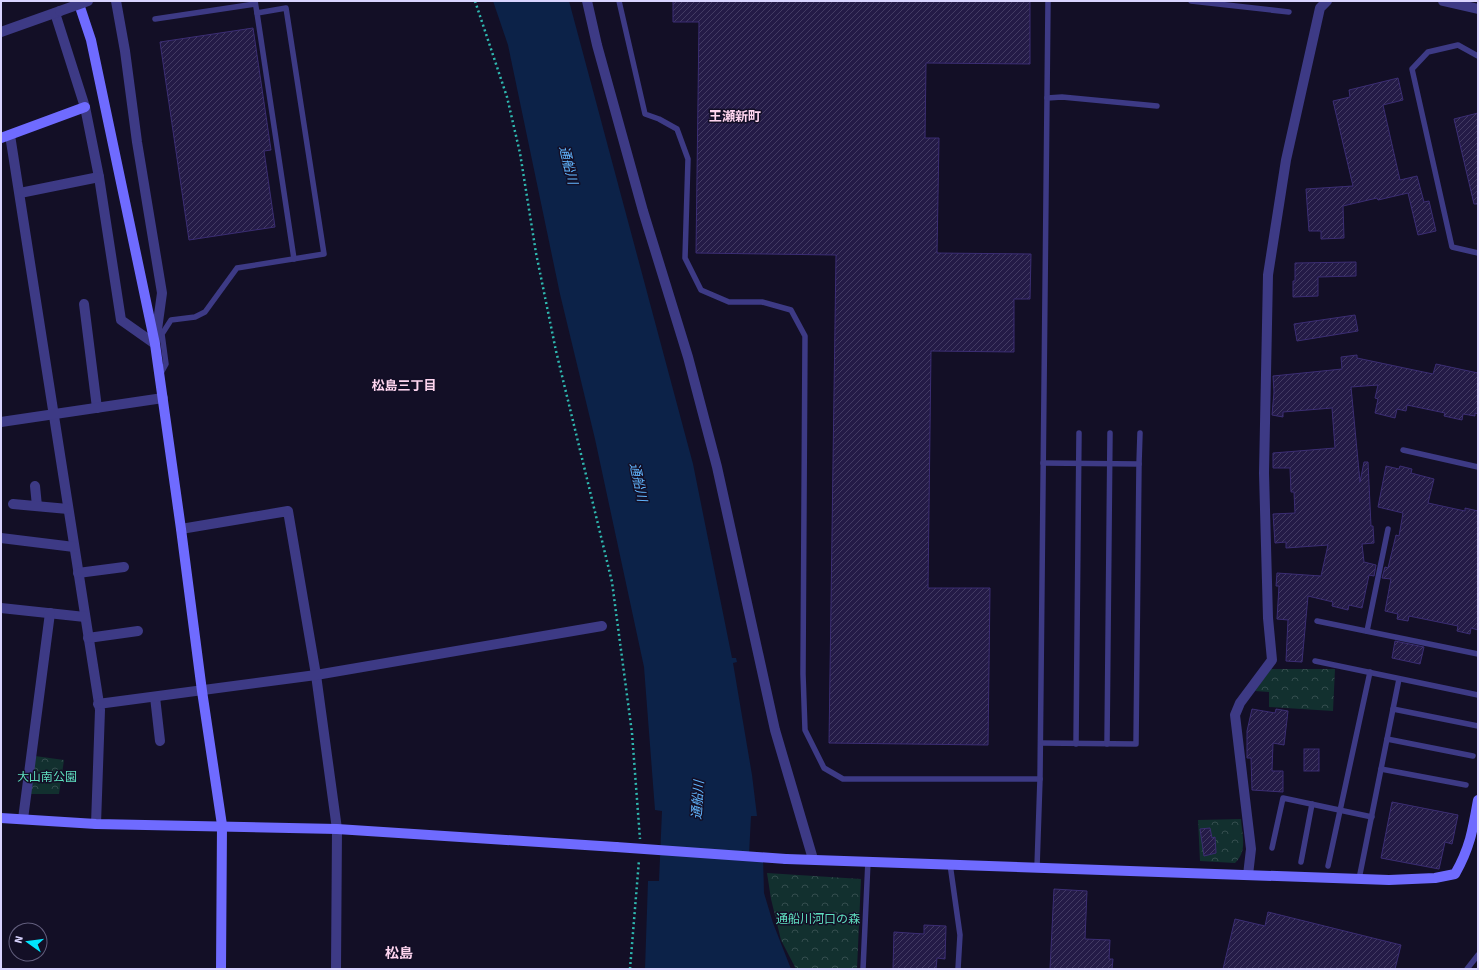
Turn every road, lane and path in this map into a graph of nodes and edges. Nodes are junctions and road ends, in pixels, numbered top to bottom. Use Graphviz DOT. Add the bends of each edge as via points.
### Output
graph roads {
  1 [pos="78,1"];
  2 [pos="88,1"];
  3 [pos="116,1"];
  4 [pos="475,1"];
  5 [pos="587,1"];
  6 [pos="619,1"];
  7 [pos="1048,1"];
  8 [pos="1191,1"];
  9 [pos="1326,1"];
  10 [pos="1444,1"];
  11 [pos="255,2"];
  12 [pos="1478,9"];
  13 [pos="58,12"];
  14 [pos="1289,12"];
  15 [pos="256,13"];
  16 [pos="154,19"];
  17 [pos="1,32"];
  18 [pos="1478,56"];
  19 [pos="1047,98"];
  20 [pos="1157,106"];
  21 [pos="85,107"];
  22 [pos="6,136"];
  23 [pos="98,177"];
  24 [pos="20,193"];
  25 [pos="1478,254"];
  26 [pos="294,258"];
  27 [pos="84,304"];
  28 [pos="155,344"];
  29 [pos="160,375"];
  30 [pos="163,398"];
  31 [pos="97,408"];
  32 [pos="54,414"];
  33 [pos="1,420"];
  34 [pos="1079,433"];
  35 [pos="1140,433"];
  36 [pos="1110,434"];
  37 [pos="1403,450"];
  38 [pos="1043,463"];
  39 [pos="1080,463"];
  40 [pos="1110,464"];
  41 [pos="1140,464"];
  42 [pos="1478,467"];
  43 [pos="35,486"];
  44 [pos="13,504"];
  45 [pos="37,506"];
  46 [pos="68,509"];
  47 [pos="182,529"];
  48 [pos="1388,529"];
  49 [pos="1,538"];
  50 [pos="74,547"];
  51 [pos="124,567"];
  52 [pos="78,573"];
  53 [pos="1,608"];
  54 [pos="50,614"];
  55 [pos="85,617"];
  56 [pos="1317,621"];
  57 [pos="602,626"];
  58 [pos="138,631"];
  59 [pos="1367,631"];
  60 [pos="88,638"];
  61 [pos="1478,654"];
  62 [pos="1315,661"];
  63 [pos="1370,672"];
  64 [pos="316,675"];
  65 [pos="1399,679"];
  66 [pos="202,691"];
  67 [pos="1478,695"];
  68 [pos="155,697"];
  69 [pos="98,704"];
  70 [pos="1393,709"];
  71 [pos="1478,726"];
  72 [pos="1387,739"];
  73 [pos="160,741"];
  74 [pos="1041,743"];
  75 [pos="1076,744"];
  76 [pos="1107,744"];
  77 [pos="1473,756"];
  78 [pos="1381,769"];
  79 [pos="1040,778"];
  80 [pos="1466,785"];
  81 [pos="1478,800"];
  82 [pos="1312,804"];
  83 [pos="1340,810"];
  84 [pos="1372,817"];
  85 [pos="1,818"];
  86 [pos="23,819"];
  87 [pos="96,824"];
  88 [pos="222,825"];
  89 [pos="337,829"];
  90 [pos="640,844"];
  91 [pos="1272,848"];
  92 [pos="639,856"];
  93 [pos="813,859"];
  94 [pos="868,861"];
  95 [pos="1301,862"];
  96 [pos="950,864"];
  97 [pos="1328,866"];
  98 [pos="1037,867"];
  99 [pos="1248,875"];
  100 [pos="1359,879"];
  101 [pos="1478,955"];
  102 [pos="221,969"];
  103 [pos="336,969"];
  104 [pos="630,969"];
  105 [pos="863,969"];
  106 [pos="958,969"];
  107 [pos="1467,969"];
  1 -- 28 [label="street" via="91,40"];
  2 -- 13 [label="street, bridge"];
  3 -- 28 [label="street" via="136,142 162,293"];
  4 -- 90 [label="path" via="507,97 520,153 536,253 556,351 612,582 632,733"];
  5 -- 93 [label="street" via="597,45 715,459 775,730"];
  6 -- 79 [label="lane" via="645,114 677,129 688,159 686,258 701,290 729,302 762,302 791,310 805,336 805,730 824,768 843,779"];
  7 -- 19 [label="lane"];
  8 -- 14 [label="lane"];
  9 -- 99 [label="street" via="1320,8 1297,107 1268,275 1264,473 1268,618 1272,660 1240,703 1235,715 1251,849"];
  10 -- 12 [label="street"];
  11 -- 15 [label="lane"];
  11 -- 16 [label="lane"];
  13 -- 17 [label="street"];
  13 -- 21 [label="street"];
  15 -- 26 [label="lane"];
  15 -- 26 [label="lane" via="286,8 324,254"];
  18 -- 25 [label="lane" via="1458,45 1428,52 1412,69 1452,247"];
  19 -- 20 [label="lane" via="1062,97"];
  19 -- 38 [label="lane"];
  21 -- 22 [label="street"];
  21 -- 23 [label="street"];
  22 -- 24 [label="street"];
  23 -- 24 [label="street"];
  23 -- 28 [label="street" via="121,320"];
  24 -- 32 [label="street"];
  26 -- 29 [label="lane" via="238,268 205,312 195,317 171,320 162,334 166,364"];
  27 -- 31 [label="street"];
  28 -- 29 [label="street"];
  29 -- 30 [label="street"];
  30 -- 31 [label="street"];
  30 -- 47 [label="street"];
  31 -- 32 [label="street"];
  32 -- 33 [label="street"];
  32 -- 46 [label="street"];
  34 -- 39 [label="lane"];
  35 -- 41 [label="lane"];
  36 -- 40 [label="lane"];
  37 -- 42 [label="lane"];
  38 -- 39 [label="lane"];
  38 -- 74 [label="lane"];
  39 -- 40 [label="lane"];
  39 -- 75 [label="lane"];
  40 -- 41 [label="lane"];
  40 -- 76 [label="lane"];
  41 -- 76 [label="lane" via="1136,744"];
  43 -- 45 [label="street"];
  44 -- 45 [label="street"];
  45 -- 46 [label="street"];
  46 -- 50 [label="street"];
  47 -- 64 [label="street" via="288,510"];
  47 -- 66 [label="street"];
  48 -- 59 [label="lane"];
  49 -- 50 [label="street"];
  50 -- 52 [label="street"];
  51 -- 52 [label="street"];
  52 -- 55 [label="street"];
  53 -- 54 [label="street"];
  54 -- 55 [label="street"];
  54 -- 86 [label="street"];
  55 -- 60 [label="street"];
  56 -- 59 [label="lane"];
  57 -- 64 [label="street"];
  58 -- 60 [label="street"];
  59 -- 61 [label="lane"];
  60 -- 69 [label="street"];
  62 -- 63 [label="lane"];
  63 -- 65 [label="lane"];
  63 -- 83 [label="lane"];
  64 -- 66 [label="street"];
  64 -- 89 [label="street"];
  65 -- 67 [label="lane"];
  65 -- 70 [label="lane"];
  66 -- 68 [label="street"];
  66 -- 88 [label="street"];
  68 -- 69 [label="street"];
  68 -- 73 [label="street"];
  69 -- 87 [label="street" via="100,710"];
  70 -- 71 [label="lane"];
  70 -- 72 [label="lane"];
  72 -- 77 [label="lane"];
  72 -- 78 [label="lane"];
  74 -- 75 [label="lane"];
  74 -- 79 [label="lane"];
  75 -- 76 [label="lane"];
  78 -- 80 [label="lane"];
  78 -- 84 [label="lane"];
  79 -- 98 [label="lane"];
  81 -- 100 [label="street" via="1470,842 1455,874 1435,878"];
  82 -- 83 [label="lane"];
  82 -- 91 [label="lane" via="1283,798"];
  82 -- 95 [label="lane"];
  83 -- 84 [label="lane"];
  83 -- 97 [label="lane"];
  84 -- 100 [label="lane"];
  85 -- 86 [label="street"];
  86 -- 87 [label="street"];
  87 -- 88 [label="street"];
  88 -- 89 [label="street"];
  88 -- 102 [label="street"];
  89 -- 93 [label="street, bridge"];
  89 -- 103 [label="street"];
  92 -- 104 [label="path"];
  93 -- 94 [label="street"];
  94 -- 96 [label="street"];
  94 -- 105 [label="lane"];
  96 -- 98 [label="street"];
  96 -- 106 [label="lane" via="960,935"];
  98 -- 99 [label="street"];
  99 -- 100 [label="street"];
  101 -- 107 [label="lane"];
}
